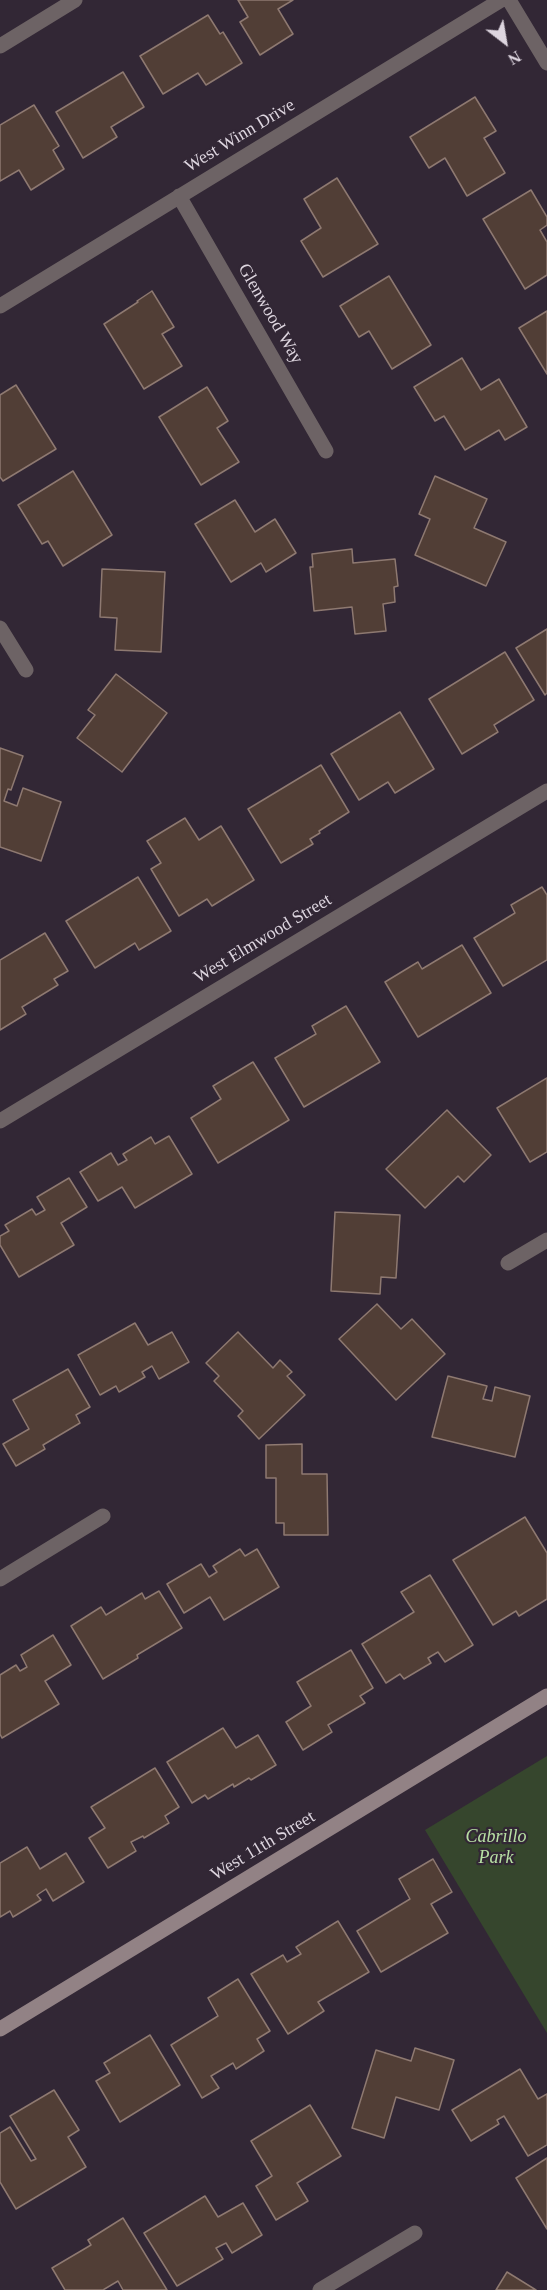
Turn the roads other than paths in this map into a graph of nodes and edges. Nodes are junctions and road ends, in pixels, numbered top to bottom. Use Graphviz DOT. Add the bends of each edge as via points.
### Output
graph roads {
  1 [pos="75,0"];
  2 [pos="501,0"];
  3 [pos="509,0"];
  4 [pos="0,46"];
  5 [pos="547,63"];
  6 [pos="180,196"];
  7 [pos="0,306"];
  8 [pos="326,450"];
  9 [pos="0,628"];
  10 [pos="26,670"];
  11 [pos="547,790"];
  12 [pos="0,1121"];
  13 [pos="547,1240"];
  14 [pos="508,1263"];
  15 [pos="103,1516"];
  16 [pos="0,1579"];
  17 [pos="547,1696"];
  18 [pos="0,2029"];
  19 [pos="415,2233"];
  20 [pos="320,2290"];
  1 -- 4 [label="street"];
  2 -- 6 [label="street, West Winn Drive"];
  3 -- 5 [label="street"];
  6 -- 7 [label="street, West Winn Drive"];
  6 -- 8 [label="street, Glenwood Way"];
  9 -- 10 [label="street"];
  11 -- 12 [label="street, West Elmwood Street"];
  13 -- 14 [label="street"];
  15 -- 16 [label="street"];
  17 -- 18 [label="street, West 11th Street"];
  19 -- 20 [label="street"];
}
